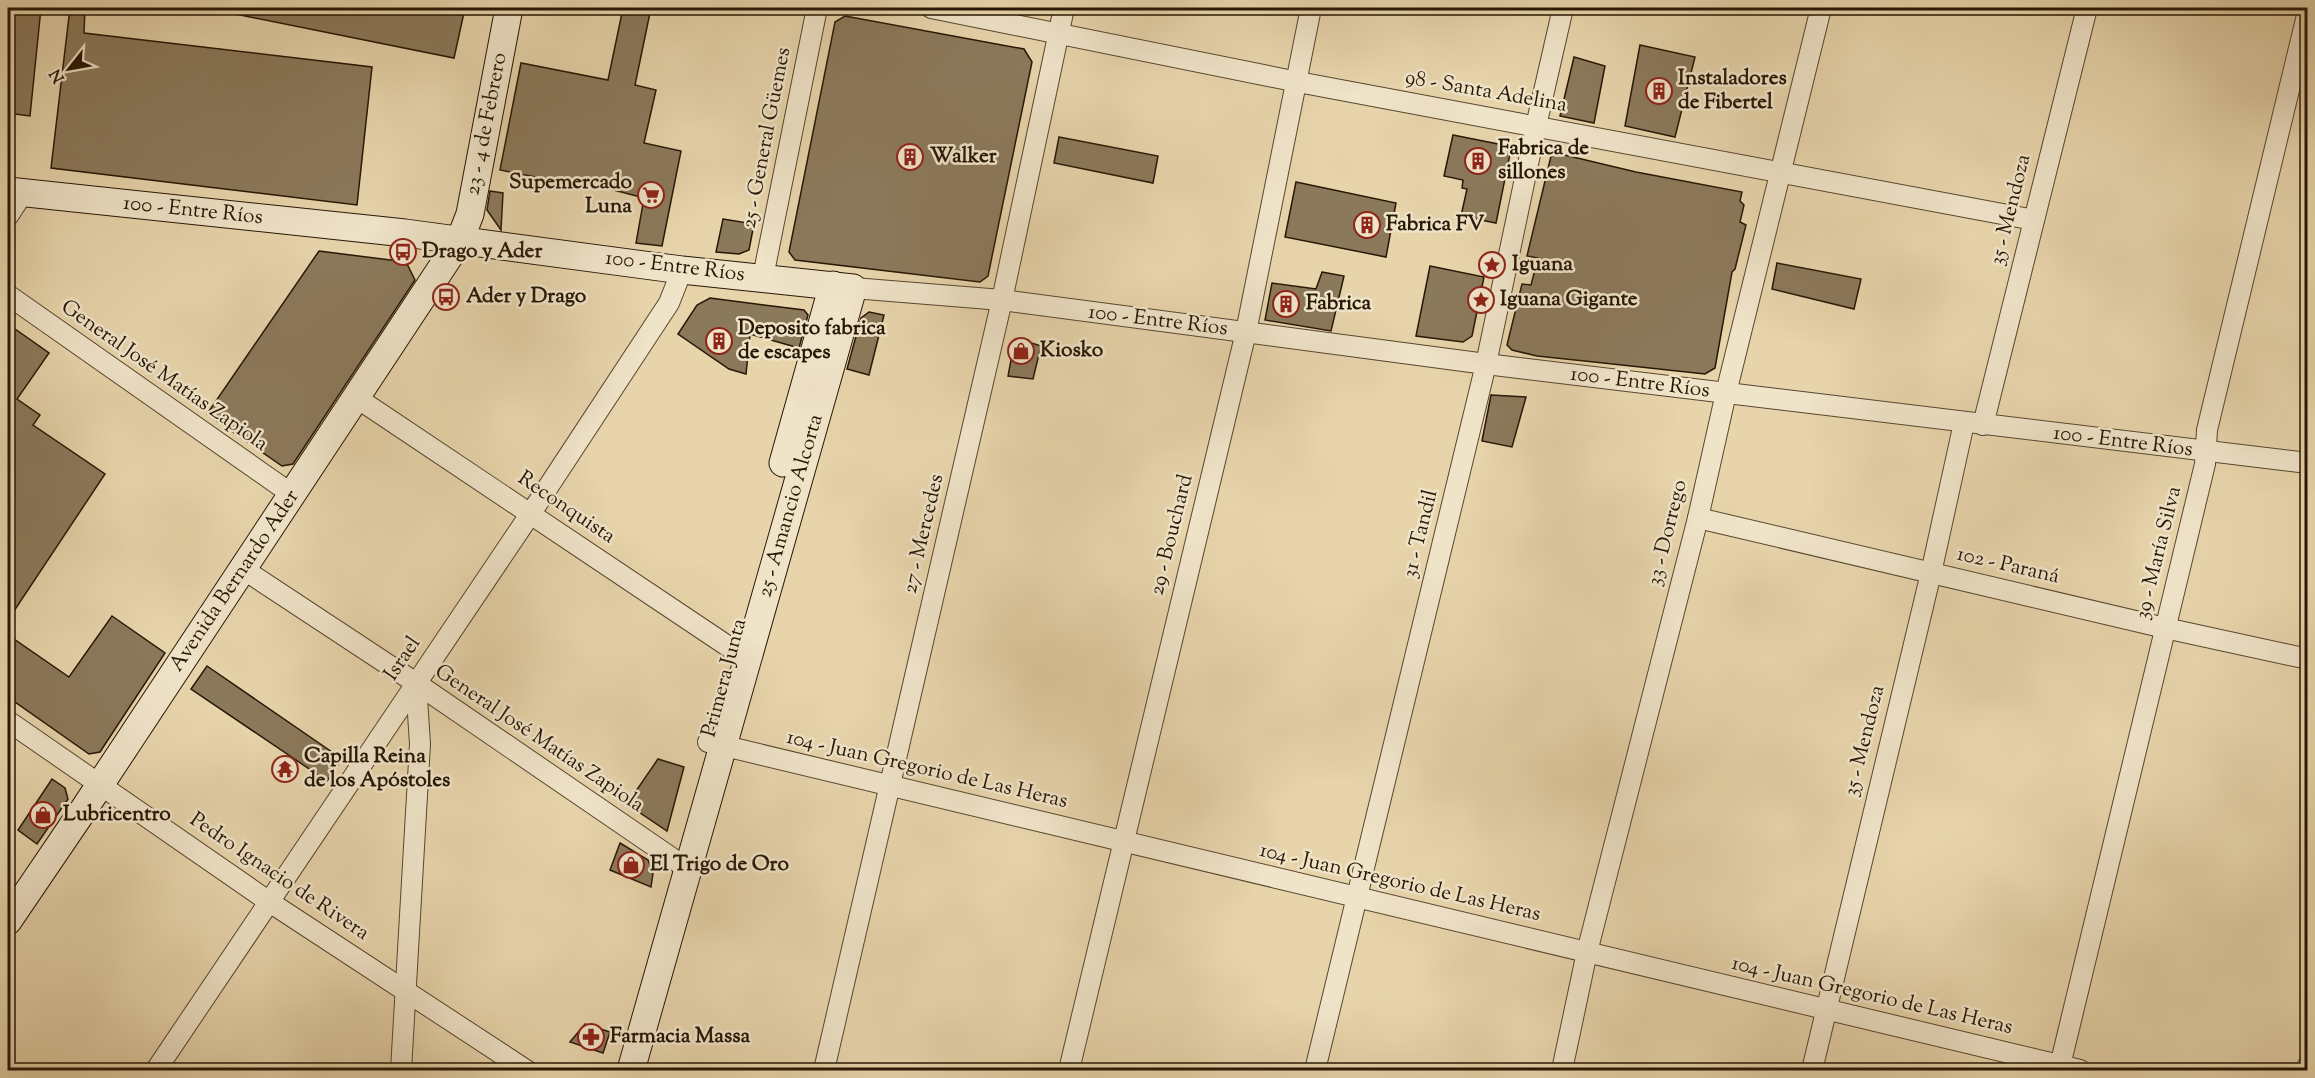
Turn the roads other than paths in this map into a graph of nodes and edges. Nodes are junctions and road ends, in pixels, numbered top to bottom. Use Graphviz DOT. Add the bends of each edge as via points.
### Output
graph roads {
  1 [pos="509,8"];
  2 [pos="818,8"];
  3 [pos="931,8"];
  4 [pos="1064,8"];
  5 [pos="1311,8"];
  6 [pos="1563,8"];
  7 [pos="1821,8"];
  8 [pos="2087,8"];
  9 [pos="2307,11"];
  10 [pos="1059,34"];
  11 [pos="1298,82"];
  12 [pos="1536,126"];
  13 [pos="1781,173"];
  14 [pos="15,192"];
  15 [pos="8,216"];
  16 [pos="2034,220"];
  17 [pos="460,240"];
  18 [pos="682,270"];
  19 [pos="763,277"];
  20 [pos="843,287"];
  21 [pos="8,295"];
  22 [pos="1002,300"];
  23 [pos="1246,332"];
  24 [pos="1486,364"];
  25 [pos="1726,393"];
  26 [pos="357,398"];
  27 [pos="1973,424"];
  28 [pos="2206,452"];
  29 [pos="2307,463"];
  30 [pos="292,495"];
  31 [pos="531,513"];
  32 [pos="1698,518"];
  33 [pos="243,569"];
  34 [pos="1931,573"];
  35 [pos="2165,628"];
  36 [pos="740,652"];
  37 [pos="2307,659"];
  38 [pos="416,683"];
  39 [pos="8,721"];
  40 [pos="715,744"];
  41 [pos="100,784"];
  42 [pos="891,786"];
  43 [pos="1123,842"];
  44 [pos="681,865"];
  45 [pos="1358,897"];
  46 [pos="268,901"];
  47 [pos="8,921"];
  48 [pos="1587,952"];
  49 [pos="406,991"];
  50 [pos="1826,1009"];
  51 [pos="2307,1065"];
  52 [pos="2060,1068"];
  53 [pos="156,1071"];
  54 [pos="400,1071"];
  55 [pos="526,1071"];
  56 [pos="616,1071"];
  57 [pos="631,1071"];
  58 [pos="824,1071"];
  59 [pos="1069,1071"];
  60 [pos="1315,1071"];
  61 [pos="1562,1071"];
  62 [pos="1812,1071"];
  63 [pos="2080,1071"];
  64 [pos="2306,1071"];
  1 -- 17 [label="main road, 23 - 4 de Febrero" via="470,214"];
  2 -- 19 [label="street, 25 - General Güemes"];
  3 -- 10 [label="street, 98 - Santa Adelina"];
  4 -- 10 [label="street, 27 - Mercedes"];
  5 -- 11 [label="street, 29 - Bouchard"];
  6 -- 12 [label="street, 31 - Tandil"];
  7 -- 13 [label="street, 33 - Dorrego"];
  8 -- 16 [label="street, 35 - Mendoza"];
  9 -- 28 [label="street, 39 - María Silva"];
  10 -- 11 [label="street, 98 - Santa Adelina"];
  10 -- 22 [label="street, 27 - Mercedes"];
  11 -- 12 [label="street, 98 - Santa Adelina"];
  11 -- 23 [label="street, 29 - Bouchard"];
  12 -- 13 [label="street, 98 - Santa Adelina"];
  12 -- 24 [label="street, 31 - Tandil"];
  13 -- 16 [label="street, 98 - Santa Adelina"];
  13 -- 25 [label="street, 33 - Dorrego"];
  14 -- 15 [label="street"];
  14 -- 17 [label="main road, 100 - Entre Ríos"];
  16 -- 27 [label="street, 35 - Mendoza"];
  17 -- 18 [label="main road, 100 - Entre Ríos"];
  17 -- 26 [label="main road, Avenida Bernardo Ader"];
  18 -- 19 [label="main road, 100 - Entre Ríos"];
  18 -- 31 [label="street, Israel" via="669,303"];
  19 -- 20 [label="main road, 100 - Entre Ríos"];
  20 -- 22 [label="street, 100 - Entre Ríos"];
  20 -- 36 [label="main road, Primera Junta"];
  21 -- 30 [label="street, General José Matías Zapiola"];
  22 -- 23 [label="street, 100 - Entre Ríos"];
  22 -- 42 [label="street, 27 - Mercedes"];
  23 -- 24 [label="street, 100 - Entre Ríos"];
  23 -- 43 [label="street, 29 - Bouchard"];
  24 -- 25 [label="street, 100 - Entre Ríos"];
  24 -- 45 [label="street, 31 - Tandil"];
  25 -- 27 [label="street, 100 - Entre Ríos"];
  25 -- 32 [label="street, 33 - Dorrego"];
  26 -- 30 [label="main road, Avenida Bernardo Ader"];
  26 -- 31 [label="street, Reconquista"];
  27 -- 28 [label="street, 100 - Entre Ríos"];
  27 -- 34 [label="street, 35 - Mendoza"];
  28 -- 29 [label="street, 100 - Entre Ríos"];
  28 -- 35 [label="street, 39 - María Silva"];
  30 -- 33 [label="main road, Avenida Bernardo Ader"];
  31 -- 36 [label="street, Reconquista"];
  31 -- 38 [label="street, Israel"];
  32 -- 34 [label="street, 102 - Paraná"];
  32 -- 48 [label="street, 33 - Dorrego"];
  33 -- 38 [label="street, General José Matías Zapiola"];
  33 -- 41 [label="main road, Avenida Bernardo Ader"];
  34 -- 35 [label="street, 102 - Paraná"];
  34 -- 50 [label="street, 35 - Mendoza"];
  35 -- 37 [label="street, 102 - Paraná"];
  35 -- 52 [label="street, 39 - María Silva"];
  36 -- 40 [label="main road, Primera Junta"];
  38 -- 44 [label="street, General José Matías Zapiola"];
  38 -- 46 [label="street, Israel"];
  38 -- 49 [label="street" via="420,744"];
  39 -- 41 [label="street, Pedro Ignacio de Rivera"];
  40 -- 42 [label="street, 104 - Juan Gregorio de Las Heras"];
  40 -- 44 [label="main road, Primera Junta"];
  41 -- 46 [label="street, Pedro Ignacio de Rivera"];
  41 -- 47 [label="main road, Avenida Bernardo Ader"];
  42 -- 43 [label="street, 104 - Juan Gregorio de Las Heras"];
  42 -- 58 [label="street, 27 - Mercedes"];
  43 -- 45 [label="street, 104 - Juan Gregorio de Las Heras"];
  43 -- 59 [label="street, 29 - Bouchard"];
  44 -- 56 [label="main road, Primera Junta"];
  44 -- 57 [label="main road"];
  45 -- 48 [label="street, 104 - Juan Gregorio de Las Heras"];
  45 -- 60 [label="street, 31 - Tandil"];
  46 -- 49 [label="street, Pedro Ignacio de Rivera"];
  46 -- 53 [label="street, Israel"];
  48 -- 50 [label="street, 104 - Juan Gregorio de Las Heras"];
  48 -- 61 [label="street, 33 - Dorrego"];
  49 -- 54 [label="street"];
  49 -- 55 [label="street, Pedro Ignacio de Rivera"];
  50 -- 52 [label="street, 104 - Juan Gregorio de Las Heras"];
  50 -- 62 [label="street, 35 - Mendoza"];
  51 -- 64 [label="street"];
  52 -- 63 [label="street, 104 - Juan Gregorio de Las Heras"];
}
